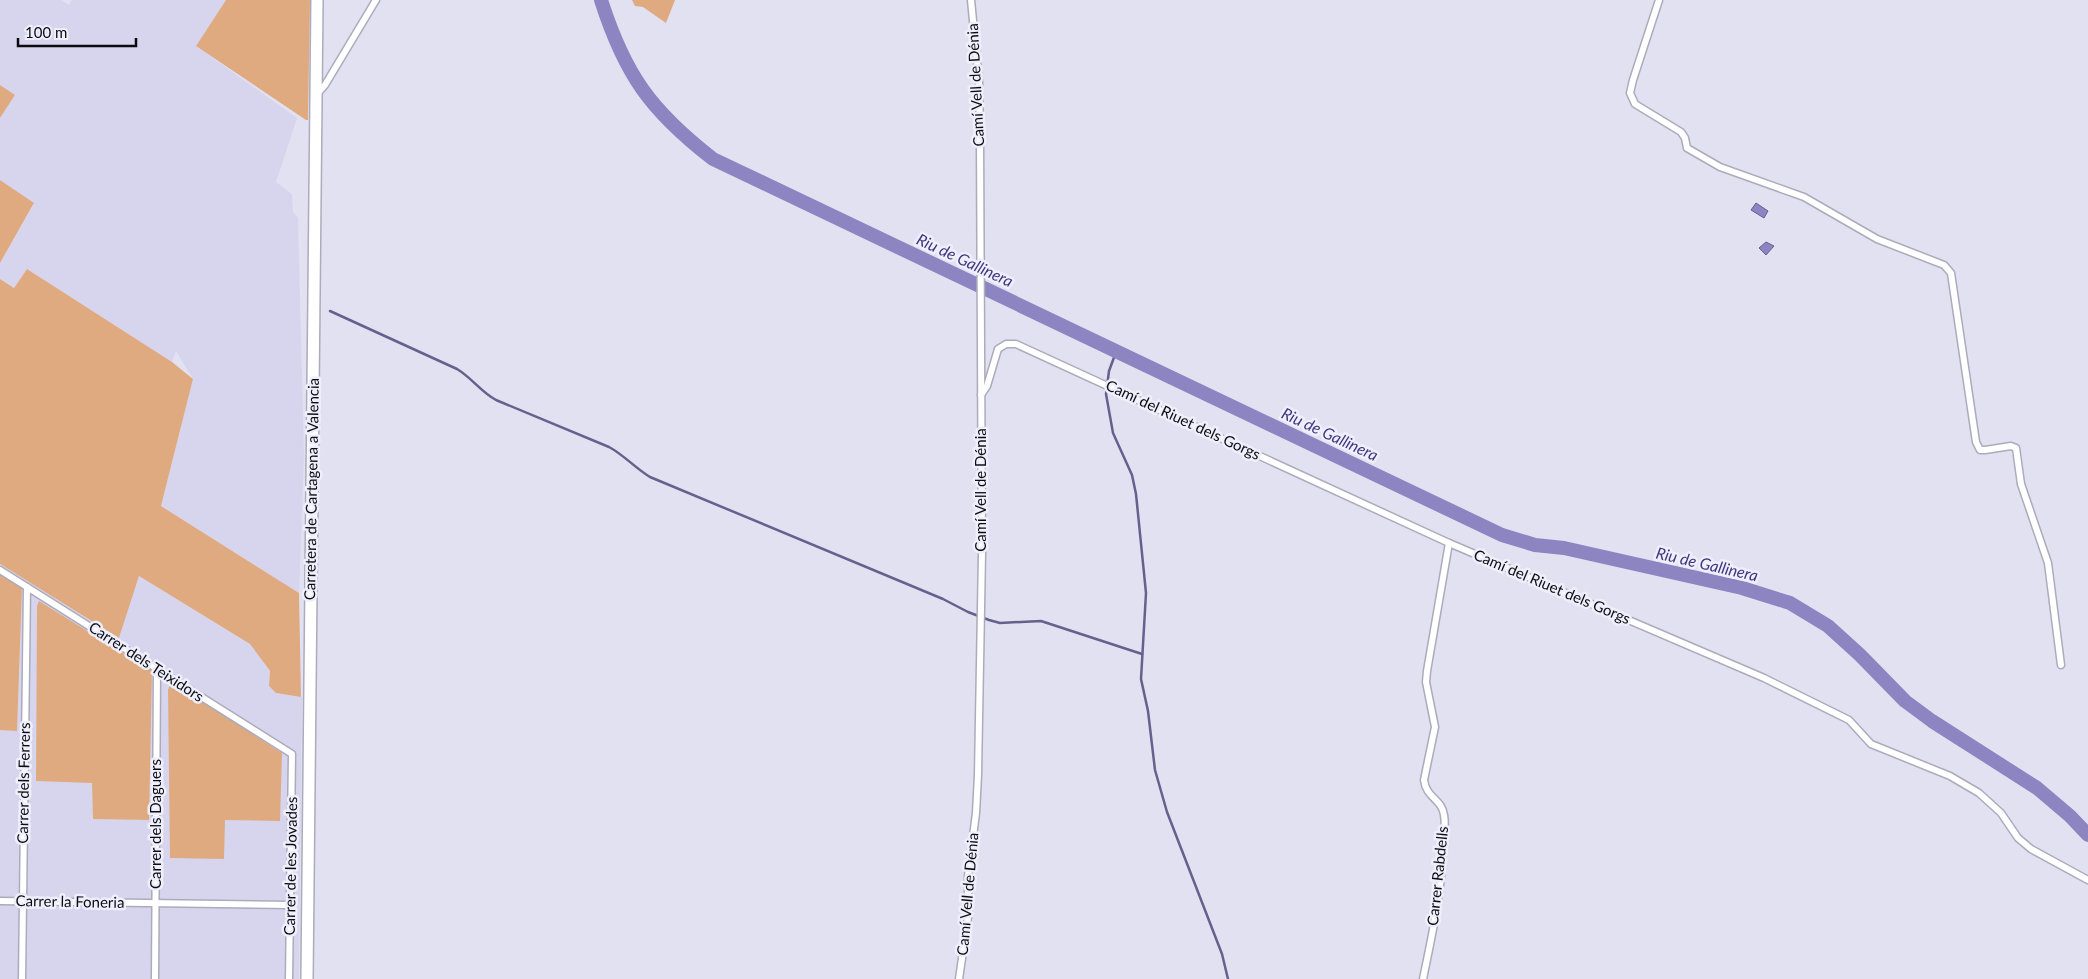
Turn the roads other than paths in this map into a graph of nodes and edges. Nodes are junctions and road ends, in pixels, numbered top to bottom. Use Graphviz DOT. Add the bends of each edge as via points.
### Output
graph roads {
  1 [pos="317,0"];
  2 [pos="376,0"];
  3 [pos="971,0"];
  4 [pos="1659,0"];
  5 [pos="316,94"];
  6 [pos="996,360"];
  7 [pos="981,362"];
  8 [pos="981,395"];
  9 [pos="1449,543"];
  10 [pos="0,570"];
  11 [pos="27,587"];
  12 [pos="2061,665"];
  13 [pos="157,670"];
  14 [pos="292,754"];
  15 [pos="2088,880"];
  16 [pos="0,901"];
  17 [pos="23,901"];
  18 [pos="155,903"];
  19 [pos="290,905"];
  20 [pos="22,979"];
  21 [pos="155,979"];
  22 [pos="289,979"];
  23 [pos="307,979"];
  24 [pos="959,979"];
  25 [pos="1424,979"];
  1 -- 5 [label="highway, Carretera de Cartagena a Valencia"];
  2 -- 5 [label="street" via="325,85"];
  3 -- 7 [label="street, Camí Vell de Dénia" via="979,82"];
  4 -- 12 [label="street" via="1630,88 1635,104 1681,132 1686,148 1696,154 1729,170 1804,196 1877,239 1944,265 1952,273 1976,442 1980,450 2016,448 2021,484 2048,563"];
  5 -- 23 [label="highway, Carretera de Cartagena a Valencia"];
  6 -- 7 [label="street"];
  6 -- 8 [label="street, Camí del Riuet dels Gorgs"];
  6 -- 9 [label="street, Camí del Riuet dels Gorgs" via="998,349 1006,344 1016,344"];
  7 -- 8 [label="street, Camí Vell de Dénia"];
  8 -- 24 [label="street, Camí Vell de Dénia" via="981,631 976,813 968,876 968,917"];
  9 -- 15 [label="street, Camí del Riuet dels Gorgs" via="1764,678 1848,720 1876,747 1950,776 1980,793 2031,849"];
  9 -- 25 [label="street, Carrer Rabdells" via="1426,682 1435,728 1425,789 1442,807 1444,815 1438,907"];
  10 -- 11 [label="street, Carrer dels Teixidors"];
  11 -- 13 [label="street, Carrer dels Teixidors"];
  11 -- 17 [label="street, Carrer dels Ferrers"];
  13 -- 14 [label="street, Carrer dels Teixidors"];
  13 -- 18 [label="street, Carrer dels Daguers"];
  14 -- 19 [label="street, Carrer de les Jovades"];
  16 -- 17 [label="street, Carrer la Foneria"];
  17 -- 18 [label="street, Carrer la Foneria"];
  17 -- 20 [label="street, Carrer dels Ferrers"];
  18 -- 19 [label="street, Carrer la Foneria"];
  18 -- 21 [label="street, Carrer dels Daguers"];
  19 -- 22 [label="street, Carrer de les Jovades"];
}
